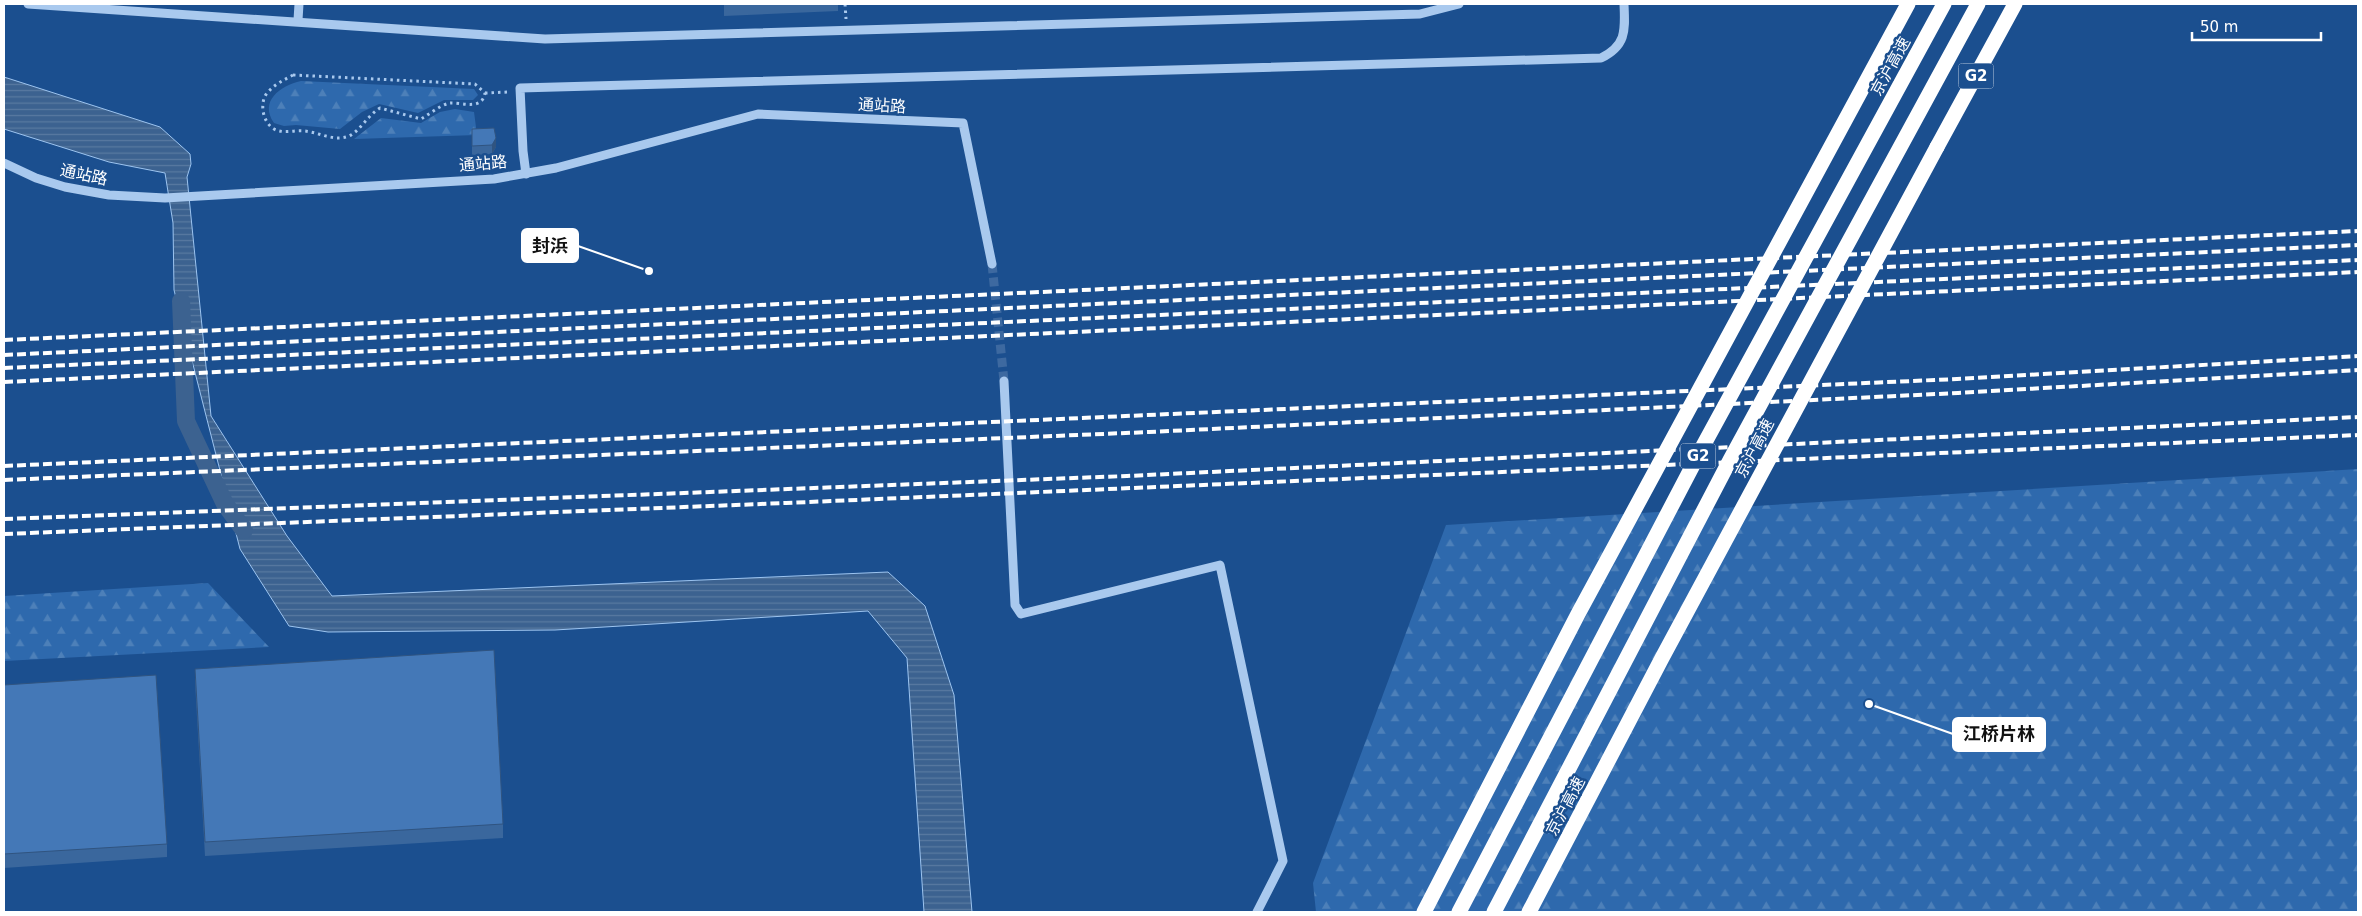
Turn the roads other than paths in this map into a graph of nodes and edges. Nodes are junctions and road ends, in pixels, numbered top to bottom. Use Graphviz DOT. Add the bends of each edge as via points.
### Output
graph roads {
  1 [pos="28,4"];
  2 [pos="299,4"];
  3 [pos="1459,4"];
  4 [pos="1624,4"];
  5 [pos="1908,4"];
  6 [pos="1944,4"];
  7 [pos="1978,4"];
  8 [pos="2015,4"];
  9 [pos="1439,7"];
  10 [pos="298,20"];
  11 [pos="4,163"];
  12 [pos="526,174"];
  13 [pos="992,264"];
  14 [pos="1004,380"];
  15 [pos="1257,912"];
  16 [pos="1424,912"];
  17 [pos="1459,912"];
  18 [pos="1494,912"];
  19 [pos="1530,912"];
  1 -- 10 [label="street"];
  2 -- 10 [label="street"];
  3 -- 9 [label="street"];
  4 -- 12 [label="street" via="1625,34 1614,51 1601,58 520,88"];
  5 -- 16 [label="highway, 京沪高速 / G2, bridge" via="1587,596"];
  6 -- 17 [label="highway, 京沪高速 / G2, bridge" via="1703,446"];
  7 -- 18 [label="highway, 京沪高速 / G2, bridge" via="1730,460"];
  8 -- 19 [label="highway, 京沪高速 / G2, bridge" via="1666,650"];
  9 -- 10 [label="street" via="1420,14 545,39"];
  11 -- 12 [label="street, 通站路" via="65,187 108,195 165,198 494,179"];
  12 -- 13 [label="street, 通站路" via="758,114 963,123"];
  14 -- 15 [label="street" via="1014,605 1021,614 1220,565 1283,861"];
}
